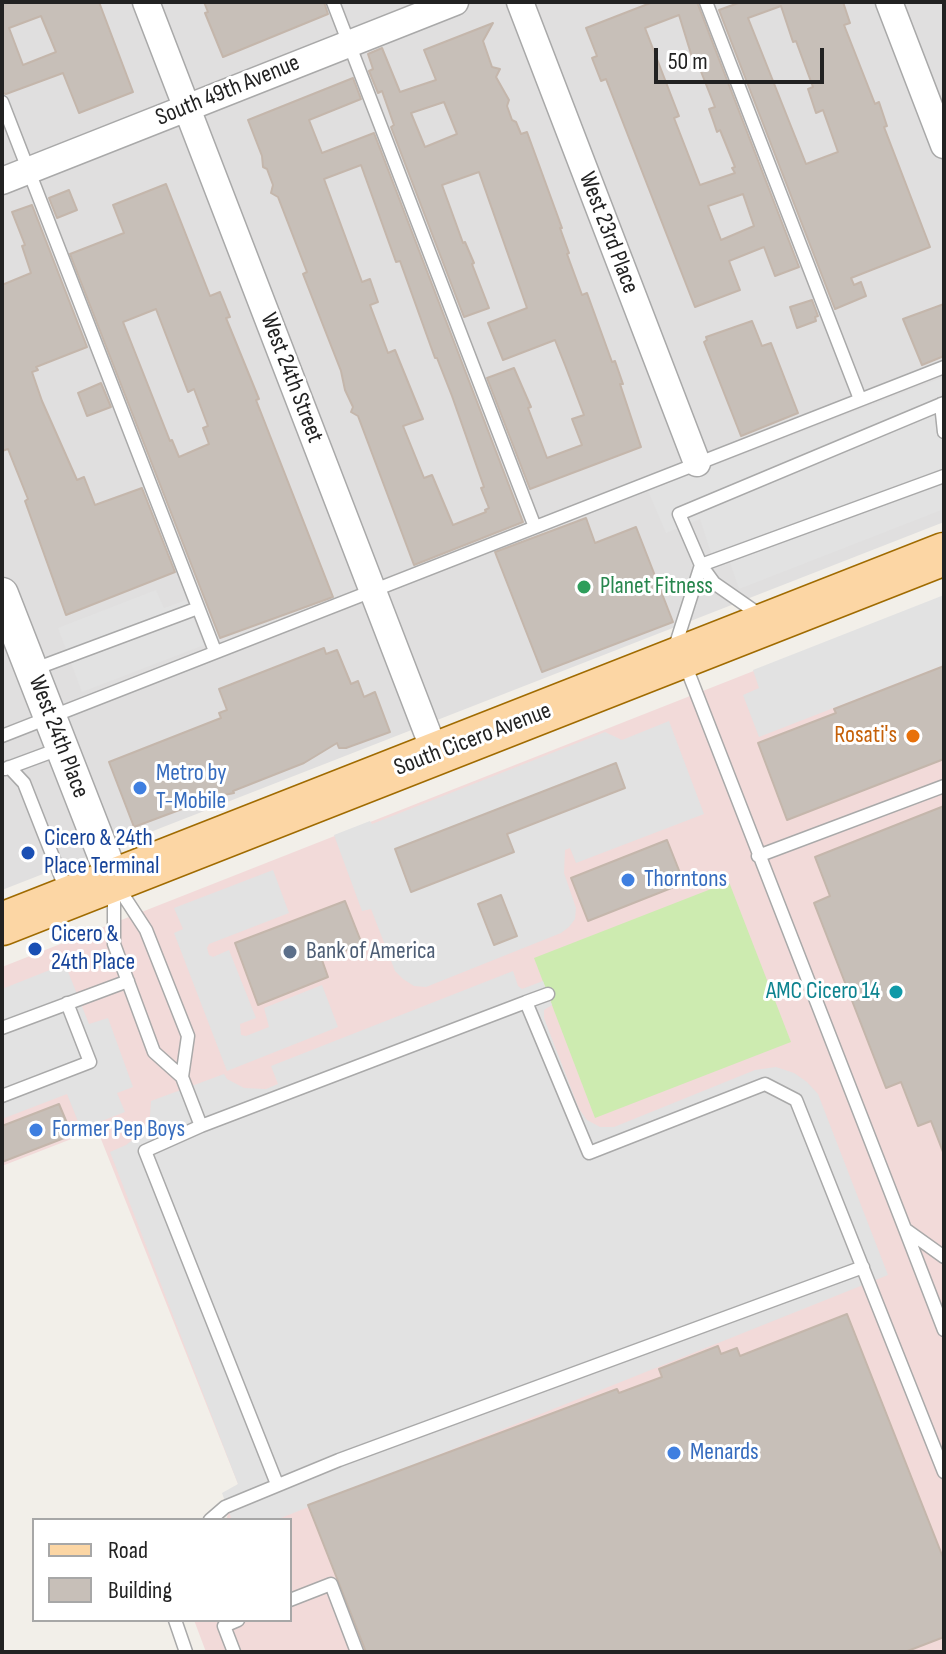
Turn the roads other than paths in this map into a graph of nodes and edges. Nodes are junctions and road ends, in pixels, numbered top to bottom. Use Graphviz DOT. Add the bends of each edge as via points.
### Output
graph roads {
  1 [pos="146,2"];
  2 [pos="333,2"];
  3 [pos="455,2"];
  4 [pos="520,2"];
  5 [pos="706,2"];
  6 [pos="889,2"];
  7 [pos="349,44"];
  8 [pos="2,102"];
  9 [pos="187,108"];
  10 [pos="944,145"];
  11 [pos="29,170"];
  12 [pos="2,181"];
  13 [pos="944,367"];
  14 [pos="860,399"];
  15 [pos="943,404"];
  16 [pos="944,432"];
  17 [pos="697,463"];
  18 [pos="944,476"];
  19 [pos="535,527"];
  20 [pos="944,554"];
  21 [pos="701,565"];
  22 [pos="373,591"];
  23 [pos="2,594"];
  24 [pos="198,608"];
  25 [pos="771,623"];
  26 [pos="215,651"];
  27 [pos="676,660"];
  28 [pos="32,670"];
  29 [pos="50,717"];
  30 [pos="2,736"];
  31 [pos="62,748"];
  32 [pos="436,755"];
  33 [pos="6,769"];
  34 [pos="944,786"];
  35 [pos="758,856"];
  36 [pos="114,881"];
  37 [pos="69,898"];
  38 [pos="2,924"];
  39 [pos="128,981"];
  40 [pos="548,994"];
  41 [pos="526,1002"];
  42 [pos="67,1003"];
  43 [pos="2,1028"];
  44 [pos="182,1077"];
  45 [pos="2,1096"];
  46 [pos="201,1126"];
  47 [pos="905,1229"];
  48 [pos="944,1257"];
  49 [pos="863,1267"];
  50 [pos="944,1330"];
  51 [pos="944,1472"];
  52 [pos="277,1484"];
  53 [pos="212,1518"];
  54 [pos="292,1599"];
  55 [pos="176,1622"];
  56 [pos="233,1622"];
  57 [pos="186,1652"];
  58 [pos="234,1652"];
  59 [pos="357,1652"];
  1 -- 9 [label="street, West 24th Street"];
  2 -- 7 [label="lane"];
  3 -- 7 [label="street, South 49th Avenue"];
  4 -- 17 [label="street, West 23rd Place"];
  5 -- 14 [label="lane"];
  6 -- 10 [label="street"];
  7 -- 9 [label="street, South 49th Avenue"];
  7 -- 19 [label="lane"];
  8 -- 11 [label="lane"];
  9 -- 11 [label="street, South 49th Avenue"];
  9 -- 22 [label="street, West 24th Street"];
  11 -- 12 [label="street, South 49th Avenue"];
  11 -- 24 [label="lane"];
  13 -- 14 [label="lane"];
  14 -- 17 [label="lane"];
  15 -- 16 [label="lane"];
  15 -- 21 [label="lane" via="679,514"];
  17 -- 19 [label="lane"];
  18 -- 21 [label="lane"];
  19 -- 22 [label="lane"];
  20 -- 25 [label="main road, South Cicero Avenue"];
  21 -- 25 [label="lane" via="714,583"];
  21 -- 27 [label="lane"];
  22 -- 26 [label="lane"];
  22 -- 32 [label="street, West 24th Street"];
  23 -- 28 [label="street, West 24th Place"];
  24 -- 26 [label="lane"];
  24 -- 28 [label="lane"];
  25 -- 27 [label="main road, South Cicero Avenue"];
  26 -- 29 [label="lane"];
  27 -- 32 [label="main road, South Cicero Avenue"];
  27 -- 35 [label="lane"];
  28 -- 29 [label="street, West 24th Place"];
  29 -- 30 [label="lane"];
  29 -- 31 [label="street, West 24th Place"];
  31 -- 33 [label="lane"];
  31 -- 36 [label="street, West 24th Place"];
  32 -- 36 [label="main road, South Cicero Avenue"];
  33 -- 37 [label="lane" via="24,783"];
  34 -- 35 [label="lane"];
  35 -- 47 [label="lane"];
  36 -- 37 [label="main road, South Cicero Avenue"];
  36 -- 39 [label="lane" via="114,944"];
  36 -- 44 [label="lane" via="146,930 188,1036"];
  37 -- 38 [label="main road, South Cicero Avenue"];
  39 -- 42 [label="lane"];
  39 -- 44 [label="lane" via="154,1052"];
  40 -- 41 [label="lane"];
  41 -- 46 [label="lane"];
  41 -- 49 [label="lane" via="589,1153 765,1084 796,1100"];
  42 -- 43 [label="lane"];
  42 -- 45 [label="lane" via="90,1062"];
  44 -- 46 [label="lane"];
  46 -- 52 [label="lane" via="145,1151"];
  47 -- 48 [label="lane"];
  47 -- 50 [label="lane"];
  49 -- 51 [label="lane"];
  49 -- 52 [label="lane"];
  52 -- 53 [label="lane"];
  54 -- 59 [label="lane" via="331,1584"];
  55 -- 57 [label="lane"];
  56 -- 58 [label="lane" via="224,1626"];
}
